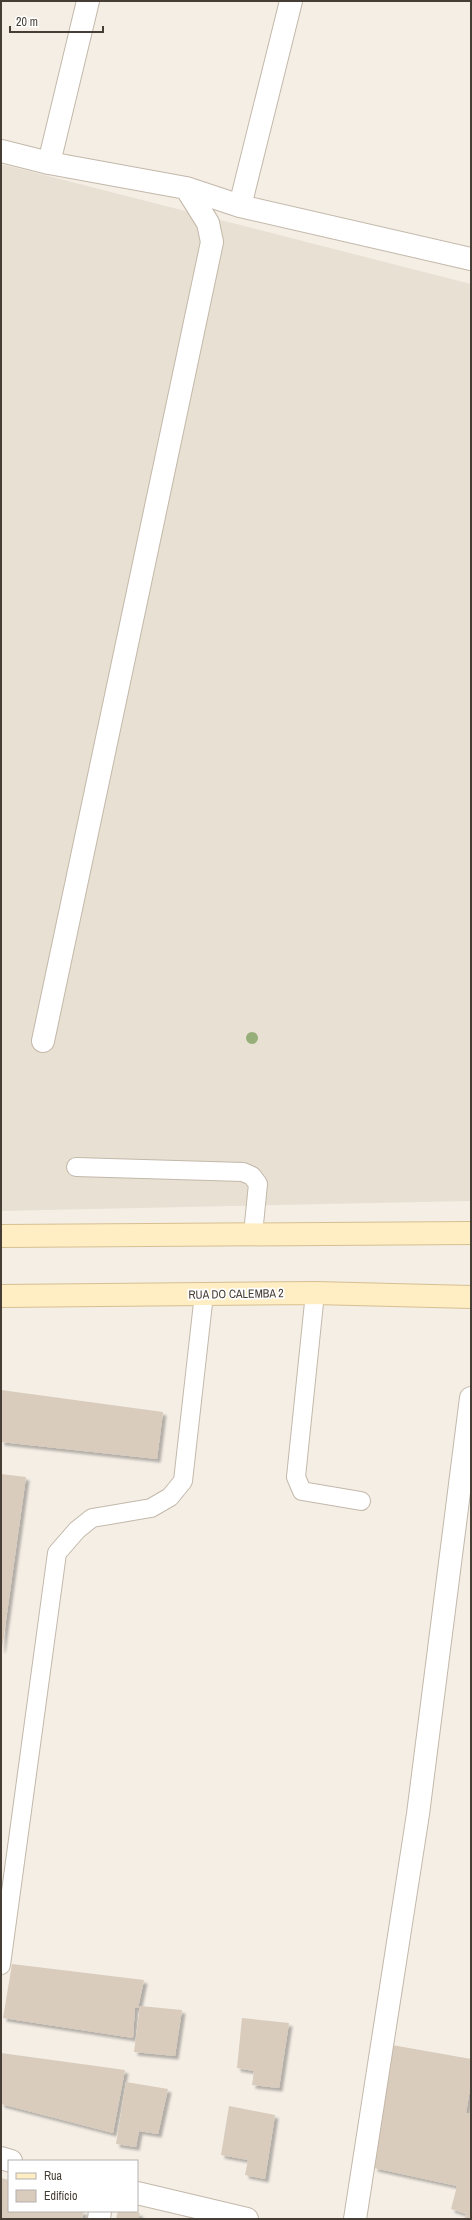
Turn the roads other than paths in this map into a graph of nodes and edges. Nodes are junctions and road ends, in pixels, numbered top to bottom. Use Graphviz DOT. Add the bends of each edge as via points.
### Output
graph roads {
  1 [pos="88,1"];
  2 [pos="291,1"];
  3 [pos="1,151"];
  4 [pos="48,163"];
  5 [pos="186,188"];
  6 [pos="240,206"];
  7 [pos="471,259"];
  8 [pos="43,1041"];
  9 [pos="76,1167"];
  10 [pos="471,1233"];
  11 [pos="253,1234"];
  12 [pos="1,1236"];
  13 [pos="315,1293"];
  14 [pos="204,1294"];
  15 [pos="1,1296"];
  16 [pos="471,1297"];
  17 [pos="471,1398"];
  18 [pos="360,1501"];
  19 [pos="1,1966"];
  20 [pos="138,2192"];
  21 [pos="247,2219"];
  22 [pos="355,2219"];
  1 -- 4 [label="street"];
  2 -- 6 [label="street"];
  3 -- 4 [label="street"];
  4 -- 5 [label="street"];
  5 -- 6 [label="street"];
  5 -- 8 [label="street" via="208,223 212,242"];
  6 -- 7 [label="street"];
  9 -- 11 [label="lane" via="243,1172 252,1176 258,1184"];
  10 -- 11 [label="main road"];
  11 -- 12 [label="main road"];
  13 -- 14 [label="main road, RUA DO CALEMBA 2"];
  13 -- 16 [label="main road, RUA DO CALEMBA 2"];
  13 -- 18 [label="lane" via="296,1477 302,1491"];
  14 -- 15 [label="main road, RUA DO CALEMBA 2"];
  14 -- 19 [label="lane" via="183,1481 170,1497 151,1508 92,1518 77,1530 57,1553"];
  17 -- 22 [label="street" via="418,1814"];
  20 -- 21 [label="street"];
}
